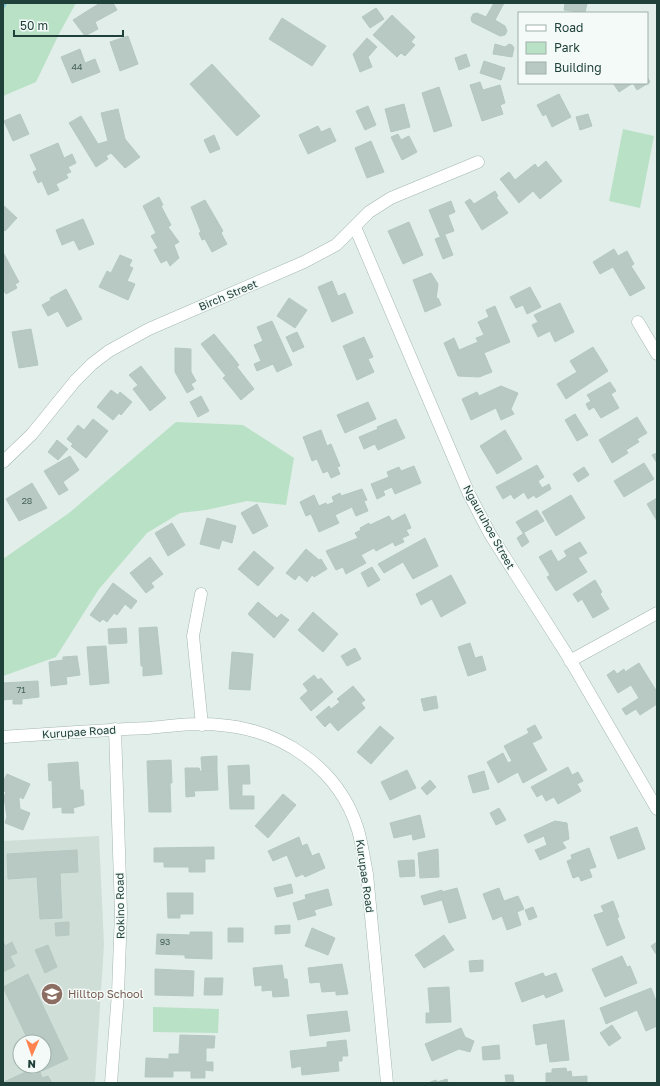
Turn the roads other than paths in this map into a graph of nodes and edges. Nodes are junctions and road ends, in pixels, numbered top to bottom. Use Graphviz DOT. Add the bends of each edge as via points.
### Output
graph roads {
  1 [pos="478,162"];
  2 [pos="355,227"];
  3 [pos="638,322"];
  4 [pos="657,354"];
  5 [pos="3,462"];
  6 [pos="201,594"];
  7 [pos="657,613"];
  8 [pos="570,661"];
  9 [pos="202,725"];
  10 [pos="115,730"];
  11 [pos="3,737"];
  12 [pos="657,809"];
  13 [pos="111,1083"];
  14 [pos="387,1083"];
  1 -- 2 [label="street, Birch Street" via="391,198 369,212"];
  2 -- 5 [label="street, Birch Street" via="336,245 304,262 149,329 109,350 75,381 32,434"];
  2 -- 8 [label="street, Ngauruhoe Street" via="469,494 490,534"];
  3 -- 4 [label="street"];
  6 -- 9 [label="street" via="193,636"];
  7 -- 8 [label="street"];
  8 -- 12 [label="street, Ngauruhoe Street"];
  9 -- 10 [label="street, Kurupae Road"];
  9 -- 14 [label="street, Kurupae Road" via="218,724 254,730 293,747 314,762 329,779 350,811 358,829 367,874"];
  10 -- 11 [label="street, Kurupae Road"];
  10 -- 13 [label="street, Rokino Road" via="121,912"];
}
